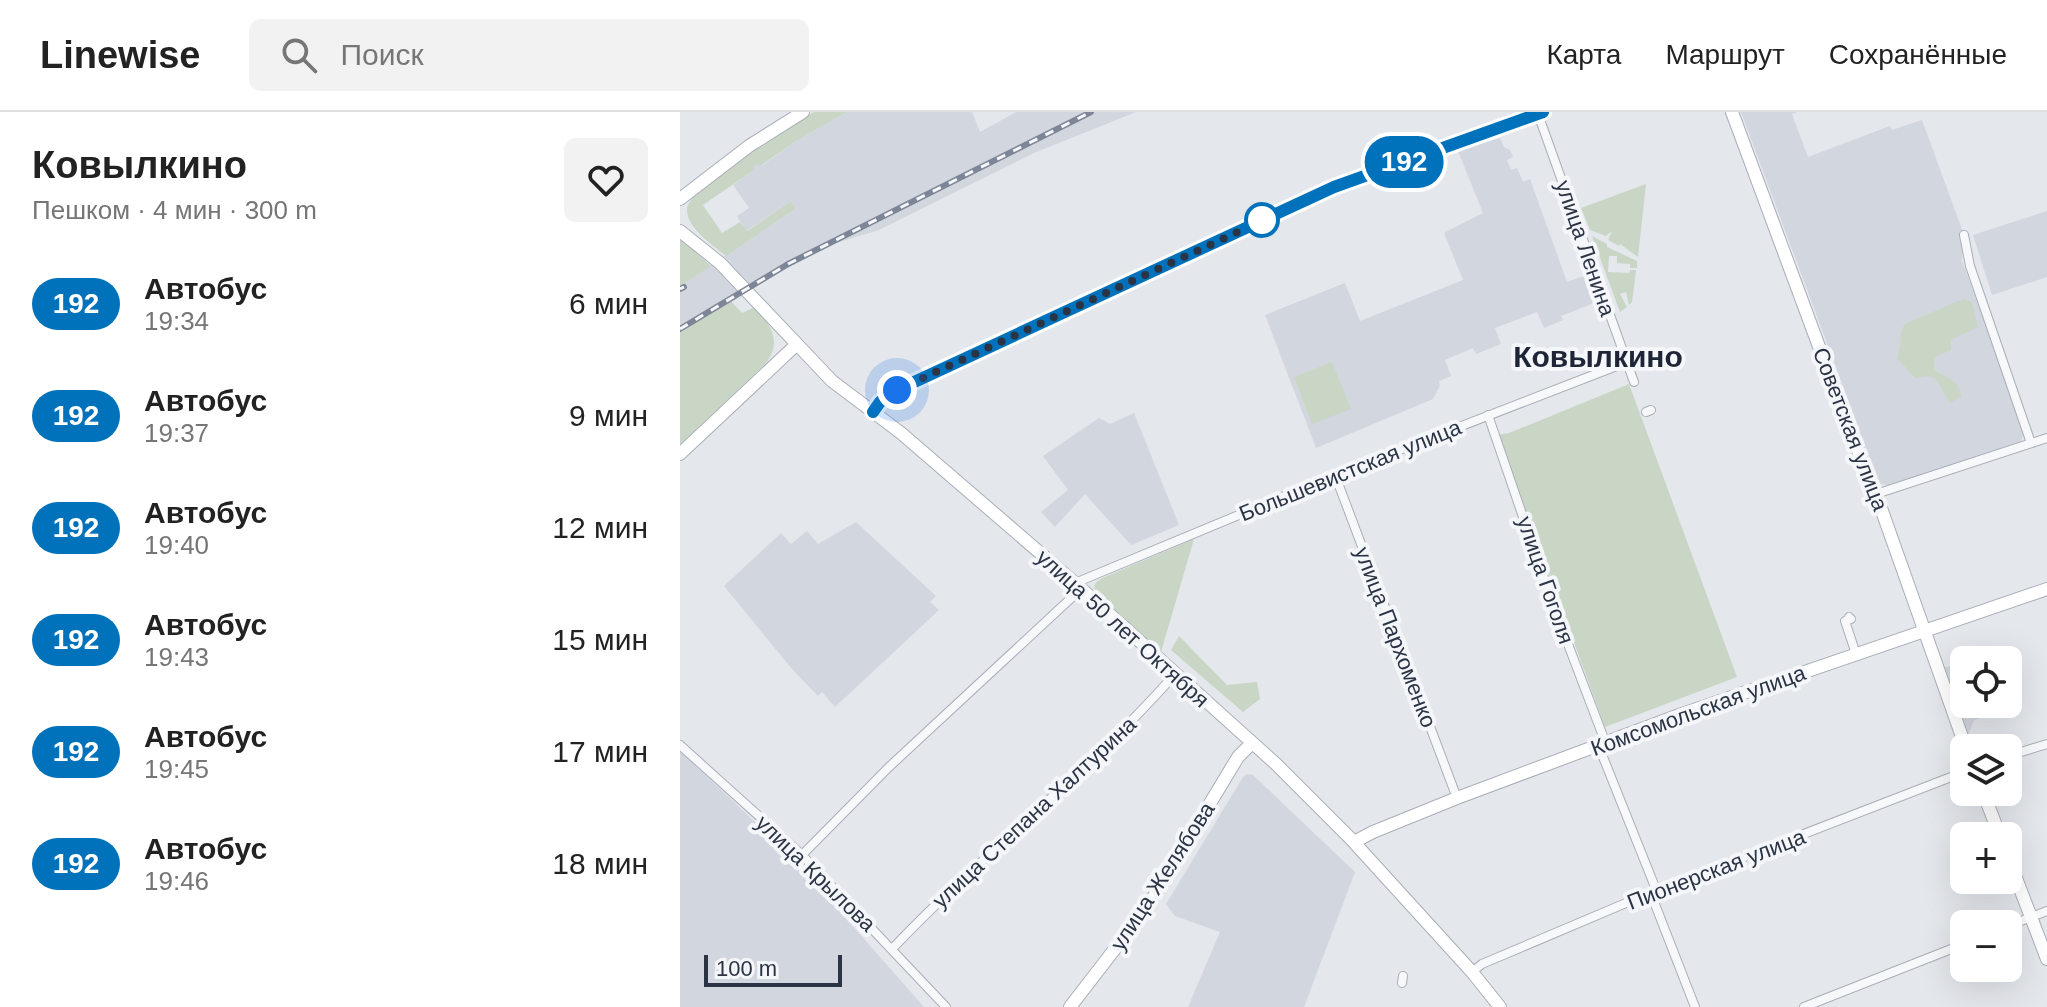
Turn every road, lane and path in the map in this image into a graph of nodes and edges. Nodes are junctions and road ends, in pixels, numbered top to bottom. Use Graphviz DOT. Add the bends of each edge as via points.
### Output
graph roads {
  1 [pos="803,112"];
  2 [pos="1732,112"];
  3 [pos="1541,113"];
  4 [pos="680,199"];
  5 [pos="680,231"];
  6 [pos="1964,235"];
  7 [pos="797,344"];
  8 [pos="1627,362"];
  9 [pos="1634,382"];
  10 [pos="873,412"];
  11 [pos="1488,415"];
  12 [pos="2047,438"];
  13 [pos="2031,443"];
  14 [pos="680,454"];
  15 [pos="1335,475"];
  16 [pos="1876,494"];
  17 [pos="1078,586"];
  18 [pos="2047,589"];
  19 [pos="1849,617"];
  20 [pos="1925,631"];
  21 [pos="1856,654"];
  22 [pos="1175,674"];
  23 [pos="1961,734"];
  24 [pos="1252,743"];
  25 [pos="2047,744"];
  26 [pos="680,745"];
  27 [pos="1602,746"];
  28 [pos="2022,752"];
  29 [pos="1950,777"];
  30 [pos="1457,798"];
  31 [pos="1354,842"];
  32 [pos="802,855"];
  33 [pos="2022,892"];
  34 [pos="1654,893"];
  35 [pos="2047,911"];
  36 [pos="2032,917"];
  37 [pos="2022,921"];
  38 [pos="892,949"];
  39 [pos="1950,950"];
  40 [pos="2047,959"];
  41 [pos="1472,972"];
  42 [pos="946,1007"];
  43 [pos="1070,1007"];
  44 [pos="1500,1007"];
  45 [pos="1695,1007"];
  46 [pos="1804,1007"];
  1 -- 4 [label="street"];
  2 -- 16 [label="street, Советская улица"];
  3 -- 8 [label="street, улица Ленина"];
  3 -- 10 [label="street" via="1334,187 897,390"];
  5 -- 7 [label="street, улица 50 лет Октября"];
  6 -- 13 [label="street"];
  7 -- 10 [label="street, улица 50 лет Октября" via="832,381"];
  7 -- 14 [label="street"];
  8 -- 9 [label="street, улица Ленина"];
  8 -- 11 [label="street, Большевистская улица"];
  10 -- 17 [label="street, улица 50 лет Октября"];
  11 -- 15 [label="street, Большевистская улица"];
  11 -- 27 [label="street, улица Гоголя"];
  12 -- 13 [label="street"];
  13 -- 16 [label="street"];
  15 -- 17 [label="street, Большевистская улица"];
  15 -- 30 [label="street, улица Пархоменко"];
  16 -- 20 [label="street, Советская улица"];
  17 -- 22 [label="street, улица 50 лет Октября"];
  17 -- 32 [label="street, Большевистская улица"];
  18 -- 20 [label="street, Комсомольская улица"];
  19 -- 21 [label="street" via="1845,621"];
  20 -- 21 [label="street, Комсомольская улица"];
  20 -- 23 [label="street, Советская улица"];
  21 -- 27 [label="street, Комсомольская улица"];
  22 -- 24 [label="street, улица 50 лет Октября"];
  22 -- 38 [label="street, улица Степана Халтурина" via="1137,717 945,893"];
  24 -- 31 [label="street, улица 50 лет Октября"];
  24 -- 43 [label="street, улица Желябова" via="1238,757 1148,906"];
  25 -- 28 [label="street"];
  26 -- 32 [label="street, улица Крылова"];
  27 -- 30 [label="street, Комсомольская улица"];
  27 -- 34 [label="street, улица Гоголя"];
  29 -- 34 [label="street, Пионерская улица"];
  30 -- 31 [label="street, Комсомольская улица"];
  31 -- 41 [label="street, улица 50 лет Октября"];
  32 -- 38 [label="street, улица Крылова"];
  33 -- 36 [label="street"];
  34 -- 41 [label="street, Пионерская улица"];
  34 -- 45 [label="street, улица Гоголя"];
  35 -- 36 [label="street"];
  36 -- 37 [label="street"];
  36 -- 40 [label="street"];
  38 -- 42 [label="street, улица Крылова"];
  39 -- 46 [label="street"];
  41 -- 44 [label="street, улица 50 лет Октября"];
}
